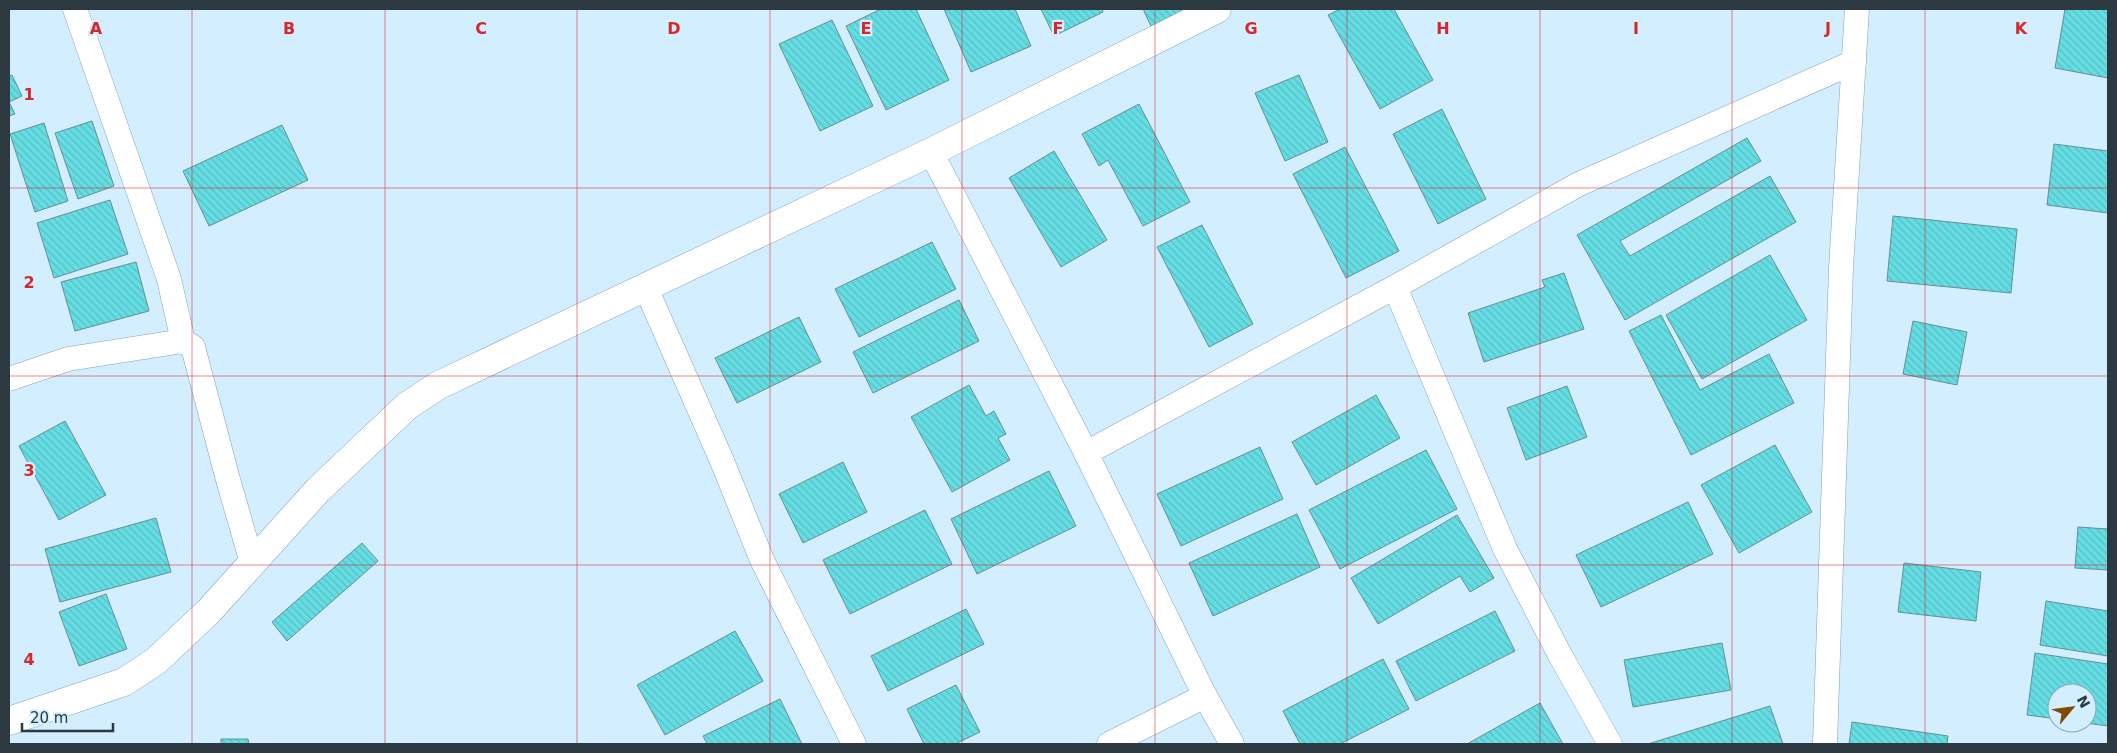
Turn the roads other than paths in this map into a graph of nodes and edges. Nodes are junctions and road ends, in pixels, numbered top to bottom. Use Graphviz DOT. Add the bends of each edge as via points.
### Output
graph roads {
  1 [pos="75,9"];
  2 [pos="1217,9"];
  3 [pos="1857,9"];
  4 [pos="1854,62"];
  5 [pos="931,152"];
  6 [pos="1396,287"];
  7 [pos="646,288"];
  8 [pos="183,341"];
  9 [pos="9,379"];
  10 [pos="1086,453"];
  11 [pos="252,563"];
  12 [pos="1204,696"];
  13 [pos="9,721"];
  14 [pos="854,744"];
  15 [pos="1109,744"];
  16 [pos="1232,744"];
  17 [pos="1610,744"];
  18 [pos="1825,744"];
  1 -- 8 [label="street" via="170,279"];
  2 -- 5 [label="street"];
  3 -- 4 [label="street"];
  4 -- 6 [label="street" via="1579,184"];
  4 -- 18 [label="street" via="1841,268"];
  5 -- 7 [label="street"];
  5 -- 10 [label="street"];
  6 -- 10 [label="street"];
  6 -- 17 [label="street" via="1505,549"];
  7 -- 11 [label="street" via="439,385 407,406 318,490"];
  7 -- 14 [label="street" via="762,560"];
  8 -- 9 [label="street" via="68,359"];
  8 -- 11 [label="street" via="193,347"];
  10 -- 12 [label="street"];
  11 -- 13 [label="street" via="209,611 156,661 124,682"];
  12 -- 15 [label="street"];
  12 -- 16 [label="street"];
}
